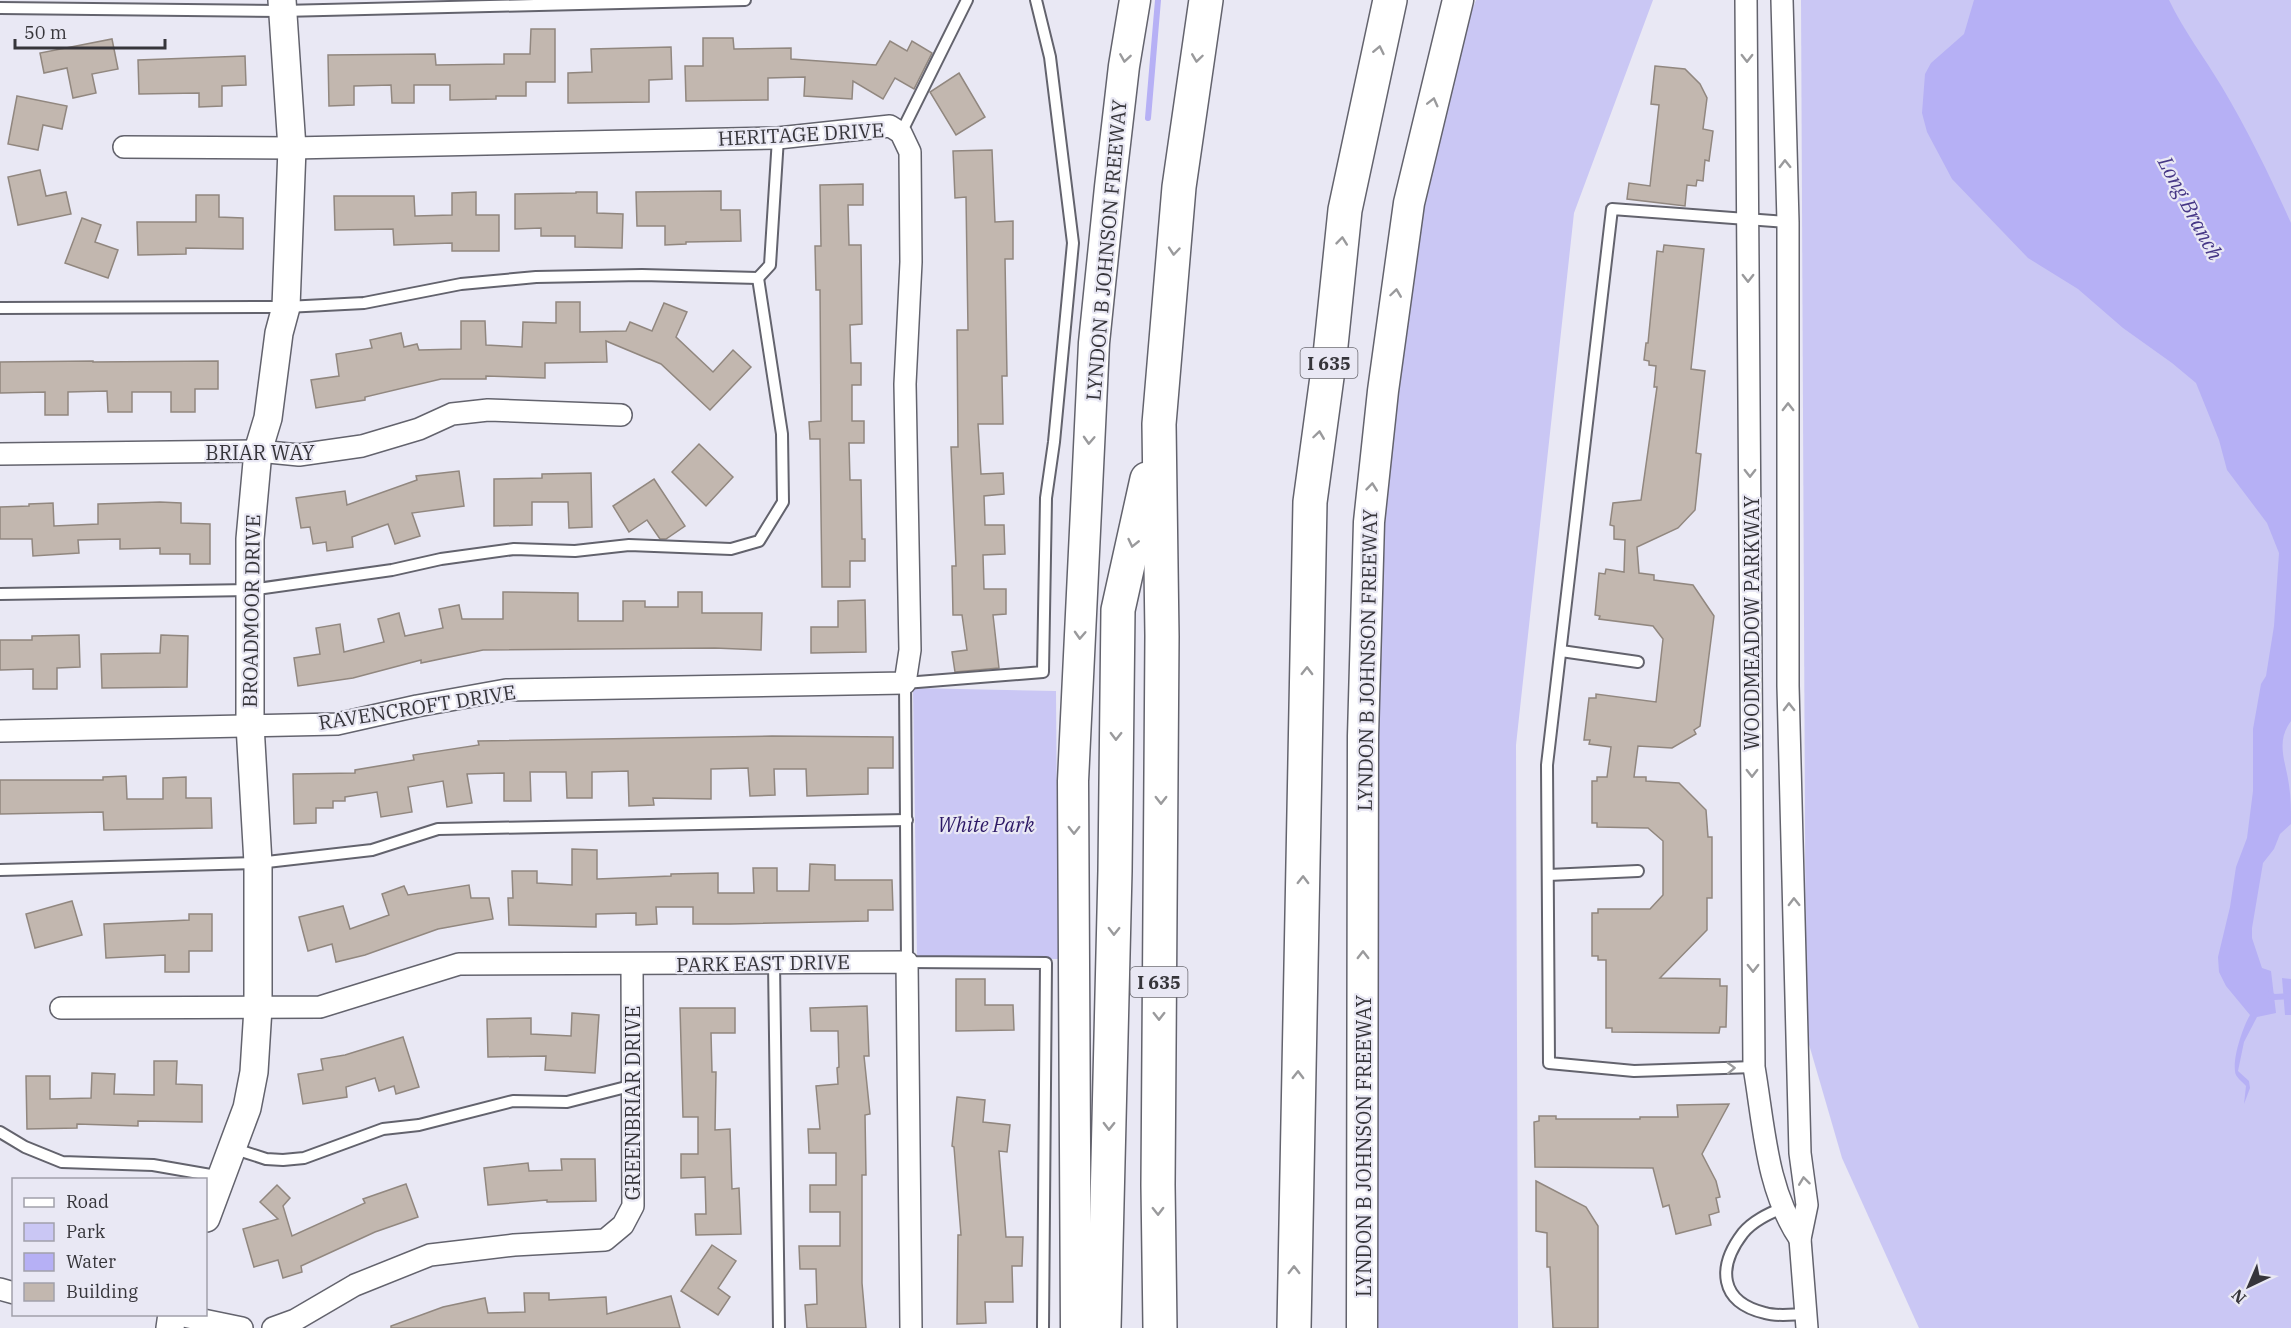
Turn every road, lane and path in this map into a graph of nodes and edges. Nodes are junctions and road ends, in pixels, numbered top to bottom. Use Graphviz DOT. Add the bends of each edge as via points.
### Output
graph roads {
  1 [pos="745,0"];
  2 [pos="967,0"];
  3 [pos="1036,0"];
  4 [pos="1135,0"];
  5 [pos="1206,0"];
  6 [pos="1390,0"];
  7 [pos="1458,0"];
  8 [pos="1746,0"];
  9 [pos="1782,0"];
  10 [pos="282,6"];
  11 [pos="0,8"];
  12 [pos="901,133"];
  13 [pos="778,138"];
  14 [pos="124,147"];
  15 [pos="292,148"];
  16 [pos="1748,220"];
  17 [pos="1788,222"];
  18 [pos="758,278"];
  19 [pos="0,308"];
  20 [pos="286,308"];
  21 [pos="621,415"];
  22 [pos="1160,424"];
  23 [pos="258,451"];
  24 [pos="0,454"];
  25 [pos="250,590"];
  26 [pos="0,594"];
  27 [pos="1561,651"];
  28 [pos="1638,662"];
  29 [pos="905,683"];
  30 [pos="250,724"];
  31 [pos="0,731"];
  32 [pos="907,820"];
  33 [pos="258,863"];
  34 [pos="0,870"];
  35 [pos="1638,871"];
  36 [pos="1548,874"];
  37 [pos="907,962"];
  38 [pos="774,963"];
  39 [pos="632,964"];
  40 [pos="61,1008"];
  41 [pos="258,1008"];
  42 [pos="1754,1067"];
  43 [pos="634,1085"];
  44 [pos="0,1132"];
  45 [pos="232,1148"];
  46 [pos="222,1177"];
  47 [pos="1782,1208"];
  48 [pos="207,1215"];
  49 [pos="1800,1239"];
  50 [pos="183,1316"];
  51 [pos="1807,1321"];
  52 [pos="242,1328"];
  53 [pos="273,1328"];
  54 [pos="779,1328"];
  55 [pos="911,1328"];
  56 [pos="1043,1328"];
  57 [pos="1076,1328"];
  58 [pos="1104,1328"];
  59 [pos="1160,1328"];
  60 [pos="1294,1328"];
  61 [pos="1362,1328"];
  1 -- 10 [label="lane"];
  2 -- 12 [label="lane"];
  3 -- 29 [label="lane" via="1050,57 1073,243 1046,498 1042,672"];
  4 -- 57 [label="main road, LYNDON B JOHNSON FREEWAY, one-way" via="1094,343 1073,781"];
  5 -- 22 [label="highway, I 635, one-way" via="1179,187"];
  60 -- 6 [label="highway, I 635, one-way" via="1310,502 1345,210"];
  61 -- 7 [label="main road, LYNDON B JOHNSON FREEWAY, one-way" via="1363,714 1369,522 1409,203"];
  8 -- 16 [label="street, WOODMEADOW PARKWAY, one-way"];
  17 -- 9 [label="street, WOODMEADOW PARKWAY, one-way"];
  10 -- 11 [label="lane"];
  10 -- 15 [label="street, BROADMOOR DRIVE"];
  12 -- 13 [label="street, HERITAGE DRIVE" via="890,126"];
  12 -- 29 [label="street, HERITAGE DRIVE" via="910,152 911,262 904,384 910,650"];
  13 -- 15 [label="street, HERITAGE DRIVE"];
  13 -- 18 [label="lane" via="770,265"];
  14 -- 15 [label="street, HERITAGE DRIVE"];
  15 -- 20 [label="street, BROADMOOR DRIVE"];
  16 -- 17 [label="lane"];
  16 -- 27 [label="lane" via="1612,209"];
  16 -- 42 [label="street, WOODMEADOW PARKWAY, one-way"];
  49 -- 17 [label="street, WOODMEADOW PARKWAY, one-way" via="1807,1205 1800,1153 1788,686"];
  18 -- 20 [label="lane" via="536,277 461,284 364,303"];
  18 -- 25 [label="lane" via="782,434 783,501 759,541 731,549 629,545 574,551 514,549"];
  19 -- 20 [label="lane"];
  20 -- 23 [label="street, BROADMOOR DRIVE" via="268,418"];
  21 -- 23 [label="street, BRIAR WAY" via="488,411 452,414 419,429 362,446 299,455"];
  22 -- 58 [label="highway, one-way" via="1118,610"];
  22 -- 59 [label="highway, I 635, one-way"];
  23 -- 24 [label="street, BRIAR WAY"];
  23 -- 25 [label="street, BROADMOOR DRIVE" via="249,539"];
  25 -- 26 [label="lane"];
  25 -- 30 [label="street, BROADMOOR DRIVE"];
  27 -- 28 [label="lane"];
  27 -- 36 [label="lane" via="1547,765"];
  29 -- 30 [label="street, RAVENCROFT DRIVE" via="506,690 337,724"];
  29 -- 32 [label="lane"];
  30 -- 31 [label="street, RAVENCROFT DRIVE"];
  30 -- 33 [label="street, BROADMOOR DRIVE"];
  32 -- 33 [label="lane" via="438,829 372,850"];
  32 -- 37 [label="lane"];
  33 -- 34 [label="lane"];
  33 -- 41 [label="street, BROADMOOR DRIVE"];
  35 -- 36 [label="lane"];
  36 -- 42 [label="lane, one-way" via="1549,1063 1634,1071"];
  37 -- 38 [label="street, PARK EAST DRIVE"];
  37 -- 55 [label="street"];
  37 -- 56 [label="lane" via="1046,963"];
  38 -- 39 [label="street, PARK EAST DRIVE"];
  38 -- 54 [label="lane"];
  39 -- 41 [label="street, PARK EAST DRIVE" via="459,964 320,1007"];
  39 -- 43 [label="street, GREENBRIAR DRIVE"];
  40 -- 41 [label="street, PARK EAST DRIVE"];
  41 -- 45 [label="street, BROADMOOR DRIVE" via="254,1072 247,1108"];
  42 -- 47 [label="street, WOODMEADOW PARKWAY"];
  43 -- 45 [label="lane" via="567,1102 513,1101 383,1130 304,1158 266,1159"];
  43 -- 53 [label="street, GREENBRIAR DRIVE" via="633,1206 623,1225 605,1240 430,1255 355,1286"];
  44 -- 46 [label="lane" via="62,1162 153,1165"];
  45 -- 46 [label="street, BROADMOOR DRIVE"];
  46 -- 48 [label="street, BROADMOOR DRIVE"];
  47 -- 49 [label="street, WOODMEADOW PARKWAY"];
  47 -- 51 [label="lane" via="1744,1231 1732,1251 1725,1282 1728,1290 1756,1310"];
  49 -- 51 [label="street, WOODMEADOW PARKWAY"];
  50 -- 52 [label="street"];
}
